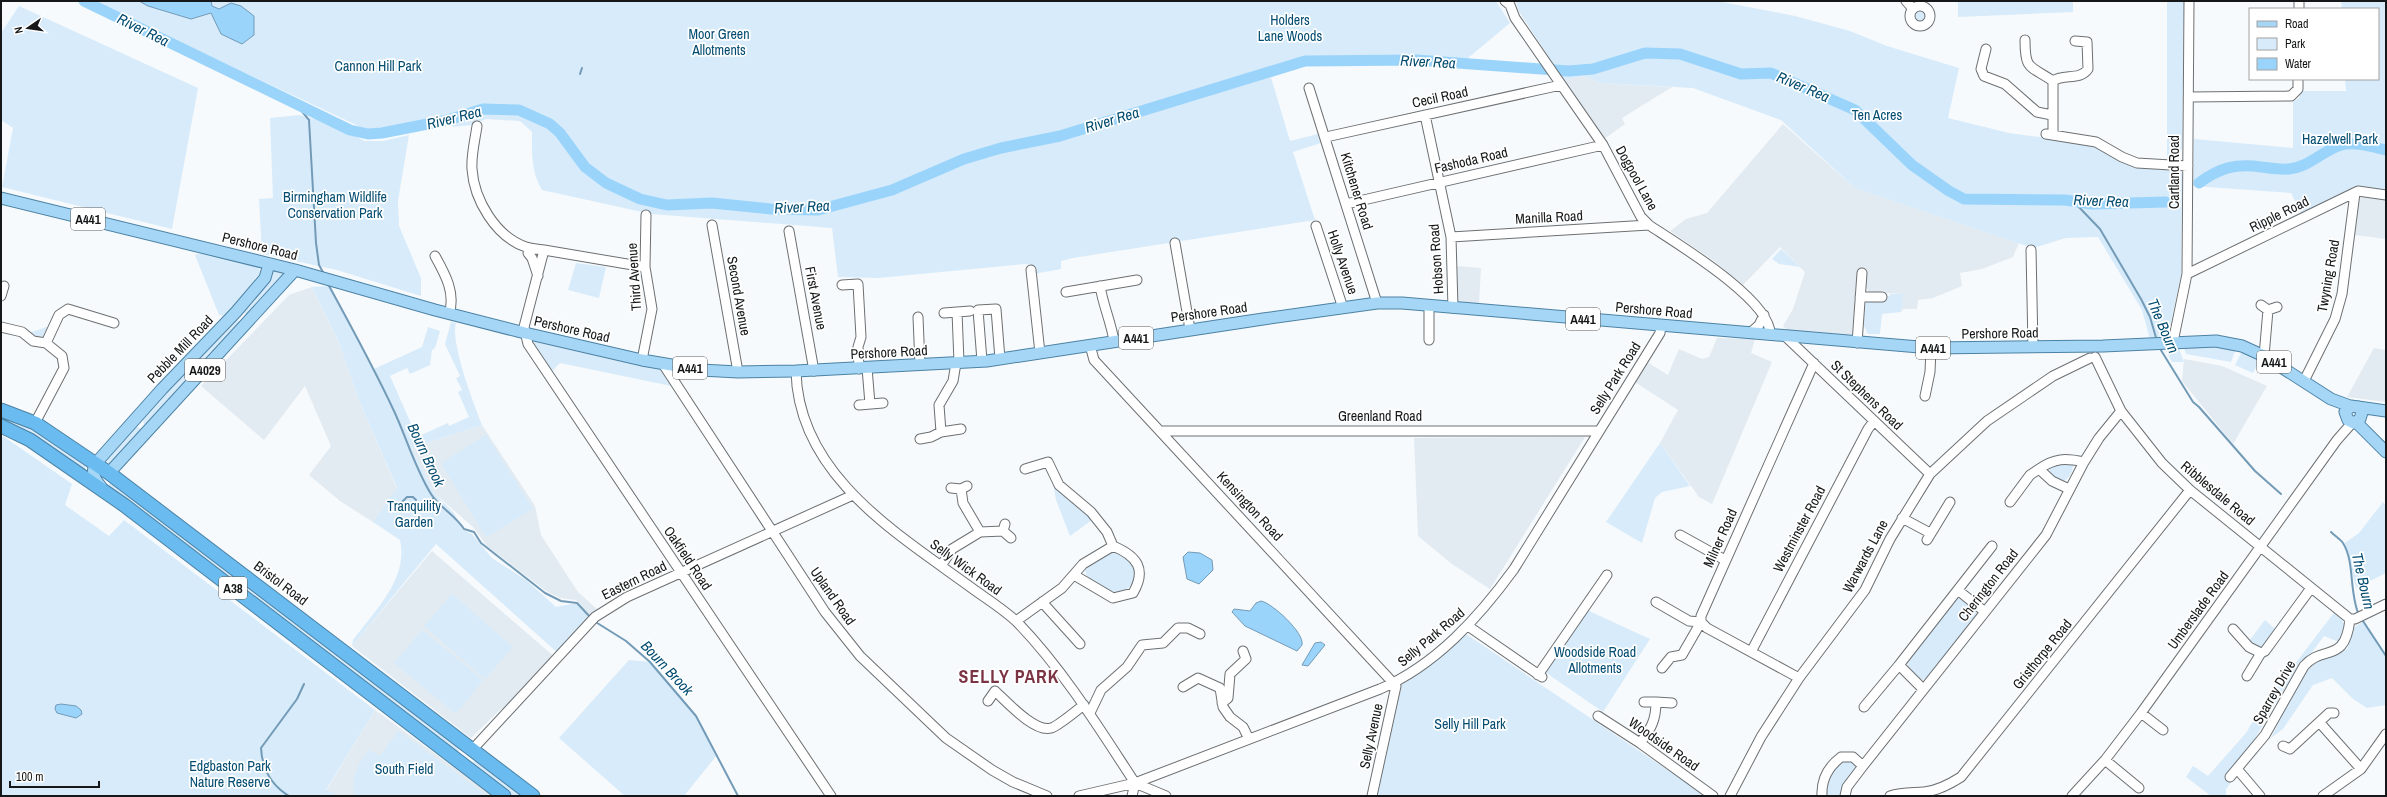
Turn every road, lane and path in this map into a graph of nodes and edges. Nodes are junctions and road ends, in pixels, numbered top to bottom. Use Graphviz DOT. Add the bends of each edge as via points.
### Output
graph roads {
  1 [pos="1906,1"];
  2 [pos="2189,1"];
  3 [pos="1508,2"];
  4 [pos="1913,9"];
  5 [pos="2025,40"];
  6 [pos="2075,41"];
  7 [pos="1986,49"];
  8 [pos="2298,80"];
  9 [pos="2053,81"];
  10 [pos="1559,82"];
  11 [pos="1310,88"];
  12 [pos="2189,98"];
  13 [pos="1425,115"];
  14 [pos="2052,115"];
  15 [pos="477,126"];
  16 [pos="1326,137"];
  17 [pos="1602,144"];
  18 [pos="2188,166"];
  19 [pos="1439,182"];
  20 [pos="2355,193"];
  21 [pos="2386,195"];
  22 [pos="1,198"];
  23 [pos="1346,204"];
  24 [pos="646,215"];
  25 [pos="712,225"];
  26 [pos="1649,225"];
  27 [pos="1316,226"];
  28 [pos="789,230"];
  29 [pos="1451,237"];
  30 [pos="1175,243"];
  31 [pos="544,250"];
  32 [pos="2031,250"];
  33 [pos="528,253"];
  34 [pos="435,256"];
  35 [pos="269,264"];
  36 [pos="645,267"];
  37 [pos="295,270"];
  38 [pos="1031,270"];
  39 [pos="1862,273"];
  40 [pos="2187,274"];
  41 [pos="538,278"];
  42 [pos="1137,280"];
  43 [pos="842,285"];
  44 [pos="4,286"];
  45 [pos="1100,286"];
  46 [pos="1066,292"];
  47 [pos="1,296"];
  48 [pos="1860,297"];
  49 [pos="1882,297"];
  50 [pos="1378,303"];
  51 [pos="1429,305"];
  52 [pos="2277,307"];
  53 [pos="1343,308"];
  54 [pos="1453,308"];
  55 [pos="970,311"];
  56 [pos="236,312"];
  57 [pos="957,312"];
  58 [pos="944,313"];
  59 [pos="449,314"];
  60 [pos="1764,315"];
  61 [pos="918,317"];
  62 [pos="114,323"];
  63 [pos="247,324"];
  64 [pos="1661,325"];
  65 [pos="1,327"];
  66 [pos="1190,329"];
  67 [pos="525,333"];
  68 [pos="1750,333"];
  69 [pos="1770,335"];
  70 [pos="1785,336"];
  71 [pos="1114,341"];
  72 [pos="1431,342"];
  73 [pos="2173,342"];
  74 [pos="46,343"];
  75 [pos="1856,343"];
  76 [pos="1090,345"];
  77 [pos="2033,347"];
  78 [pos="1931,348"];
  79 [pos="1040,352"];
  80 [pos="2093,354"];
  81 [pos="2264,356"];
  82 [pos="1000,359"];
  83 [pos="642,360"];
  84 [pos="982,361"];
  85 [pos="957,362"];
  86 [pos="1814,363"];
  87 [pos="663,364"];
  88 [pos="920,365"];
  89 [pos="863,368"];
  90 [pos="796,371"];
  91 [pos="814,371"];
  92 [pos="738,372"];
  93 [pos="2304,381"];
  94 [pos="1925,396"];
  95 [pos="883,403"];
  96 [pos="870,404"];
  97 [pos="859,405"];
  98 [pos="1,410"];
  99 [pos="2121,411"];
  100 [pos="2386,411"];
  101 [pos="2352,415"];
  102 [pos="135,421"];
  103 [pos="1874,421"];
  104 [pos="35,423"];
  105 [pos="1,426"];
  106 [pos="961,429"];
  107 [pos="1161,431"];
  108 [pos="1598,431"];
  109 [pos="148,432"];
  110 [pos="941,432"];
  111 [pos="920,439"];
  112 [pos="2386,452"];
  113 [pos="2084,462"];
  114 [pos="96,463"];
  115 [pos="1025,469"];
  116 [pos="2039,469"];
  117 [pos="110,473"];
  118 [pos="1930,474"];
  119 [pos="951,488"];
  120 [pos="2069,489"];
  121 [pos="104,490"];
  122 [pos="2190,490"];
  123 [pos="853,495"];
  124 [pos="1950,502"];
  125 [pos="2010,502"];
  126 [pos="1902,518"];
  127 [pos="773,532"];
  128 [pos="980,532"];
  129 [pos="1680,535"];
  130 [pos="1011,538"];
  131 [pos="1113,546"];
  132 [pos="1992,546"];
  133 [pos="2261,547"];
  134 [pos="1725,560"];
  135 [pos="941,566"];
  136 [pos="681,572"];
  137 [pos="1074,575"];
  138 [pos="1607,575"];
  139 [pos="2311,588"];
  140 [pos="1959,591"];
  141 [pos="1042,602"];
  142 [pos="1656,602"];
  143 [pos="2386,604"];
  144 [pos="1985,612"];
  145 [pos="2352,619"];
  146 [pos="1016,621"];
  147 [pos="1701,622"];
  148 [pos="1468,626"];
  149 [pos="2233,629"];
  150 [pos="1200,634"];
  151 [pos="1080,644"];
  152 [pos="1751,652"];
  153 [pos="2261,654"];
  154 [pos="1248,656"];
  155 [pos="1899,665"];
  156 [pos="1662,668"];
  157 [pos="2247,676"];
  158 [pos="1799,678"];
  159 [pos="1394,683"];
  160 [pos="1183,687"];
  161 [pos="1923,689"];
  162 [pos="988,701"];
  163 [pos="1222,702"];
  164 [pos="1644,702"];
  165 [pos="1656,702"];
  166 [pos="1672,703"];
  167 [pos="1084,705"];
  168 [pos="1864,707"];
  169 [pos="2330,710"];
  170 [pos="1090,713"];
  171 [pos="2141,713"];
  172 [pos="1598,716"];
  173 [pos="2320,723"];
  174 [pos="443,728"];
  175 [pos="2163,730"];
  176 [pos="2386,734"];
  177 [pos="1249,739"];
  178 [pos="1640,743"];
  179 [pos="2383,744"];
  180 [pos="437,745"];
  181 [pos="472,750"];
  182 [pos="2288,750"];
  183 [pos="2104,760"];
  184 [pos="462,764"];
  185 [pos="1863,766"];
  186 [pos="2361,769"];
  187 [pos="2238,770"];
  188 [pos="2230,777"];
  189 [pos="1135,783"];
  190 [pos="2139,788"];
  191 [pos="1036,794"];
  192 [pos="504,796"];
  193 [pos="532,796"];
  194 [pos="831,796"];
  195 [pos="1047,796"];
  196 [pos="1079,796"];
  197 [pos="1132,796"];
  198 [pos="1166,796"];
  199 [pos="1372,796"];
  200 [pos="1713,796"];
  201 [pos="1730,796"];
  202 [pos="1822,796"];
  203 [pos="1845,796"];
  204 [pos="1890,796"];
  205 [pos="2072,796"];
  206 [pos="2260,796"];
  207 [pos="2323,796"];
  1 -- 4 [label="street"];
  2 -- 12 [label="street, Cartland Road"];
  3 -- 10 [label="street, Dogpool Lane"];
  5 -- 9 [label="street" via="2025,59 2028,65"];
  6 -- 9 [label="street" via="2087,42 2088,69 2080,75 2057,78"];
  7 -- 14 [label="street" via="1981,69 1984,76 2005,84 2037,112"];
  8 -- 12 [label="street" via="2298,89 2291,96"];
  9 -- 14 [label="street"];
  10 -- 13 [label="street, Cecil Road"];
  10 -- 17 [label="street, Dogpool Lane"];
  11 -- 16 [label="street, Kitchener Road"];
  12 -- 18 [label="street, Cartland Road"];
  13 -- 16 [label="street, Cecil Road"];
  13 -- 19 [label="street, Hobson Road"];
  14 -- 18 [label="street" via="2049,134 2096,142 2122,157 2137,162"];
  15 -- 31 [label="street" via="472,169 483,206 503,232 525,247"];
  16 -- 23 [label="street, Kitchener Road"];
  17 -- 19 [label="street, Fashoda Road"];
  17 -- 26 [label="street, Dogpool Lane" via="1635,207"];
  18 -- 40 [label="street, Cartland Road"];
  19 -- 23 [label="street, Fashoda Road"];
  19 -- 29 [label="street, Hobson Road"];
  20 -- 21 [label="street, Ripple Road" via="2362,190"];
  20 -- 40 [label="street, Ripple Road"];
  20 -- 93 [label="street, Twyning Road" via="2342,294 2335,319"];
  22 -- 35 [label="main road, Pershore Road / A441"];
  23 -- 50 [label="street, Kitchener Road"];
  24 -- 36 [label="street, Third Avenue"];
  25 -- 92 [label="street, Second Avenue"];
  26 -- 29 [label="street, Manilla Road"];
  26 -- 60 [label="street, Dogpool Lane" via="1716,270"];
  27 -- 53 [label="street, Holly Avenue"];
  28 -- 91 [label="street, First Avenue"];
  29 -- 54 [label="street, Hobson Road"];
  30 -- 66 [label="street"];
  31 -- 36 [label="street"];
  31 -- 41 [label="street"];
  32 -- 77 [label="street"];
  33 -- 41 [label="street"];
  34 -- 59 [label="street" via="448,280 451,306"];
  35 -- 37 [label="main road, Pershore Road / A441"];
  35 -- 56 [label="main road, Pebble Mill Road / A4029" via="265,278"];
  36 -- 83 [label="street, Third Avenue" via="652,309"];
  37 -- 59 [label="main road, Pershore Road / A441"];
  37 -- 63 [label="main road, A4029"];
  38 -- 79 [label="street"];
  39 -- 48 [label="street"];
  40 -- 73 [label="street, Cartland Road"];
  41 -- 67 [label="street" via="524,327"];
  42 -- 45 [label="street"];
  43 -- 89 [label="street" via="858,284 861,337 858,347"];
  44 -- 47 [label="street"];
  45 -- 46 [label="street"];
  45 -- 71 [label="street" via="1102,304 1111,325"];
  48 -- 49 [label="street"];
  48 -- 75 [label="street"];
  50 -- 51 [label="main road, Pershore Road / A441"];
  50 -- 53 [label="main road, Pershore Road / A441"];
  51 -- 54 [label="main road, Pershore Road / A441"];
  51 -- 72 [label="street"];
  52 -- 81 [label="street" via="2265,308"];
  53 -- 66 [label="main road, Pershore Road / A441"];
  54 -- 64 [label="main road, Pershore Road / A441"];
  55 -- 57 [label="street"];
  56 -- 63 [label="main road"];
  56 -- 102 [label="main road, Pebble Mill Road / A4029"];
  57 -- 58 [label="street"];
  57 -- 85 [label="street"];
  59 -- 67 [label="main road, Pershore Road / A441"];
  60 -- 68 [label="street" via="1759,326"];
  60 -- 69 [label="street, Dogpool Lane" via="1769,322"];
  61 -- 88 [label="street"];
  62 -- 74 [label="street" via="68,309 59,315"];
  63 -- 109 [label="main road, A4029"];
  64 -- 68 [label="main road, Pershore Road / A441"];
  64 -- 108 [label="street, Selly Park Road" via="1660,333"];
  65 -- 74 [label="street" via="22,332 33,341"];
  66 -- 71 [label="main road, Pershore Road / A441"];
  67 -- 83 [label="main road, Pershore Road / A441"];
  67 -- 136 [label="street, Oakfield Road" via="528,344"];
  68 -- 69 [label="main road, Pershore Road / A441"];
  69 -- 70 [label="main road, Pershore Road / A441"];
  70 -- 75 [label="main road, Pershore Road / A441"];
  70 -- 86 [label="street, St Stephens Road"];
  71 -- 76 [label="main road, Pershore Road / A441"];
  73 -- 80 [label="main road, Pershore Road / A441"];
  73 -- 81 [label="main road, Pershore Road / A441" via="2216,341 2242,346"];
  74 -- 104 [label="street" via="62,356 64,364"];
  75 -- 78 [label="main road, Pershore Road / A441"];
  76 -- 79 [label="main road, Pershore Road / A441"];
  76 -- 107 [label="street, Kensington Road" via="1094,360"];
  77 -- 78 [label="main road, Pershore Road / A441"];
  77 -- 80 [label="main road, Pershore Road / A441"];
  78 -- 94 [label="street" via="1933,380"];
  79 -- 82 [label="main road, Pershore Road / A441"];
  80 -- 99 [label="street, Ribblesdale Road"];
  80 -- 118 [label="street, Warwards Lane" via="2044,382 1987,421"];
  81 -- 93 [label="main road, Pershore Road / A441"];
  82 -- 84 [label="main road, Pershore Road / A441"];
  82 -- 84 [label="street" via="996,309 978,310"];
  83 -- 87 [label="main road, Pershore Road / A441"];
  84 -- 85 [label="main road, Pershore Road / A441"];
  85 -- 88 [label="main road, Pershore Road / A441"];
  85 -- 110 [label="street" via="953,381 939,404"];
  86 -- 103 [label="street, St Stephens Road"];
  86 -- 134 [label="street, Milner Road"];
  87 -- 92 [label="main road, Pershore Road / A441"];
  87 -- 127 [label="street, Upland Road"];
  88 -- 89 [label="main road, Pershore Road / A441"];
  89 -- 91 [label="main road, Pershore Road / A441"];
  89 -- 96 [label="street"];
  90 -- 91 [label="main road, Pershore Road / A441"];
  90 -- 92 [label="main road, Pershore Road / A441"];
  90 -- 123 [label="street, Selly Wick Road" via="804,418 823,455"];
  93 -- 101 [label="main road, Pershore Road / A441"];
  95 -- 96 [label="street"];
  96 -- 97 [label="street"];
  98 -- 104 [label="highway, Bristol Road / A38"];
  99 -- 113 [label="street, Cherington Road"];
  99 -- 122 [label="street, Ribblesdale Road" via="2162,463"];
  100 -- 101 [label="main road"];
  101 -- 112 [label="main road, A441"];
  101 -- 133 [label="street, Umberslade Road" via="2340,436"];
  102 -- 109 [label="main road"];
  102 -- 114 [label="main road, Pebble Mill Road / A4029"];
  103 -- 118 [label="street, St Stephens Road"];
  103 -- 152 [label="street, Westminster Road"];
  104 -- 114 [label="highway, Bristol Road / A38"];
  105 -- 121 [label="highway, A38" via="30,440"];
  106 -- 110 [label="street"];
  107 -- 108 [label="street, Greenland Road"];
  107 -- 159 [label="street, Kensington Road"];
  108 -- 148 [label="street, Selly Park Road" via="1514,569"];
  109 -- 117 [label="main road, A4029"];
  110 -- 111 [label="street"];
  113 -- 116 [label="street" via="2066,458 2055,459"];
  113 -- 120 [label="street, Cherington Road"];
  114 -- 117 [label="highway, Bristol Road / A38"];
  114 -- 121 [label="main road" via="93,468 94,477"];
  115 -- 131 [label="street" via="1048,462 1059,484 1090,512 1107,532"];
  116 -- 120 [label="street" via="2052,481"];
  116 -- 125 [label="street" via="2030,475"];
  117 -- 174 [label="highway, Bristol Road / A38"];
  118 -- 126 [label="street, Warwards Lane"];
  119 -- 128 [label="street" via="964,487 963,503"];
  120 -- 144 [label="street, Cherington Road" via="2046,535"];
  121 -- 180 [label="highway, A38"];
  122 -- 133 [label="street, Ribblesdale Road"];
  122 -- 204 [label="street, Gristhorpe Road" via="1961,777 1931,791 1904,792"];
  123 -- 127 [label="street, Eastern Road"];
  123 -- 135 [label="street, Selly Wick Road" via="883,523"];
  124 -- 126 [label="street" via="1928,536"];
  126 -- 158 [label="street, Warwards Lane" via="1865,590"];
  127 -- 136 [label="street, Eastern Road"];
  127 -- 191 [label="street, Upland Road" via="825,612 860,656 887,683 946,738 992,770"];
  128 -- 130 [label="street" via="1004,528"];
  128 -- 135 [label="street" via="952,549"];
  129 -- 134 [label="street"];
  131 -- 137 [label="street" via="1090,559"];
  131 -- 137 [label="street" via="1129,554 1137,563 1139,582 1133,593 1113,598"];
  132 -- 140 [label="street"];
  133 -- 139 [label="street, Ribblesdale Road"];
  133 -- 171 [label="street, Umberslade Road"];
  134 -- 147 [label="street, Milner Road" via="1701,616"];
  135 -- 146 [label="street, Selly Wick Road"];
  136 -- 181 [label="street, Eastern Road" via="618,602 593,620"];
  136 -- 194 [label="street, Oakfield Road"];
  137 -- 141 [label="street"];
  138 -- 148 [label="street" via="1540,676"];
  139 -- 145 [label="street, Ribblesdale Road"];
  139 -- 153 [label="street"];
  140 -- 144 [label="street"];
  140 -- 155 [label="street"];
  141 -- 146 [label="street"];
  141 -- 151 [label="street"];
  142 -- 147 [label="street" via="1689,621"];
  143 -- 145 [label="street"];
  144 -- 161 [label="street, Cherington Road"];
  145 -- 187 [label="street, Sparrey Drive" via="2346,640 2334,652 2308,661 2266,735"];
  146 -- 167 [label="street, Selly Wick Road"];
  147 -- 152 [label="street" via="1707,628"];
  147 -- 156 [label="street, Milner Road" via="1682,655 1671,657"];
  148 -- 159 [label="street, Selly Park Road" via="1409,675"];
  149 -- 153 [label="street" via="2249,647"];
  150 -- 170 [label="street" via="1188,628 1178,628 1163,643 1142,645 1127,667 1101,690"];
  152 -- 158 [label="street"];
  153 -- 157 [label="street"];
  154 -- 163 [label="street" via="1230,674 1228,698"];
  155 -- 161 [label="street"];
  155 -- 168 [label="street"];
  158 -- 201 [label="street, Warwards Lane" via="1761,736"];
  159 -- 177 [label="street, Selly Park Road"];
  159 -- 199 [label="street, Selly Avenue" via="1396,686"];
  160 -- 163 [label="street" via="1193,680 1202,678 1220,688"];
  161 -- 185 [label="street, Cherington Road"];
  162 -- 167 [label="street" via="996,691 1025,718 1042,728 1052,728"];
  163 -- 177 [label="street" via="1225,711 1243,727"];
  164 -- 165 [label="street"];
  165 -- 166 [label="street"];
  165 -- 178 [label="street" via="1653,726"];
  167 -- 170 [label="street, Selly Wick Road"];
  169 -- 173 [label="street"];
  170 -- 189 [label="street, Selly Wick Road"];
  171 -- 175 [label="street"];
  171 -- 183 [label="street, Umberslade Road"];
  172 -- 178 [label="street, Woodside Road"];
  173 -- 182 [label="street"];
  173 -- 186 [label="street"];
  174 -- 180 [label="highway" via="438,734"];
  174 -- 181 [label="highway, Bristol Road / A38"];
  176 -- 179 [label="street"];
  177 -- 189 [label="street, Selly Park Road"];
  178 -- 200 [label="street, Woodside Road"];
  179 -- 186 [label="street"];
  180 -- 184 [label="highway, A38"];
  181 -- 184 [label="highway"];
  181 -- 193 [label="highway, Bristol Road / A38"];
  183 -- 190 [label="street"];
  183 -- 205 [label="street, Umberslade Road"];
  184 -- 192 [label="highway, A38"];
  185 -- 202 [label="street" via="1853,758 1840,757 1831,765 1825,776"];
  185 -- 203 [label="street, Cherington Road" via="1847,787"];
  186 -- 207 [label="street"];
  187 -- 188 [label="street, Sparrey Drive"];
  187 -- 206 [label="street"];
  189 -- 196 [label="street, Selly Park Road"];
  189 -- 197 [label="street"];
  189 -- 198 [label="street"];
  191 -- 195 [label="street, Upland Road"];
}
